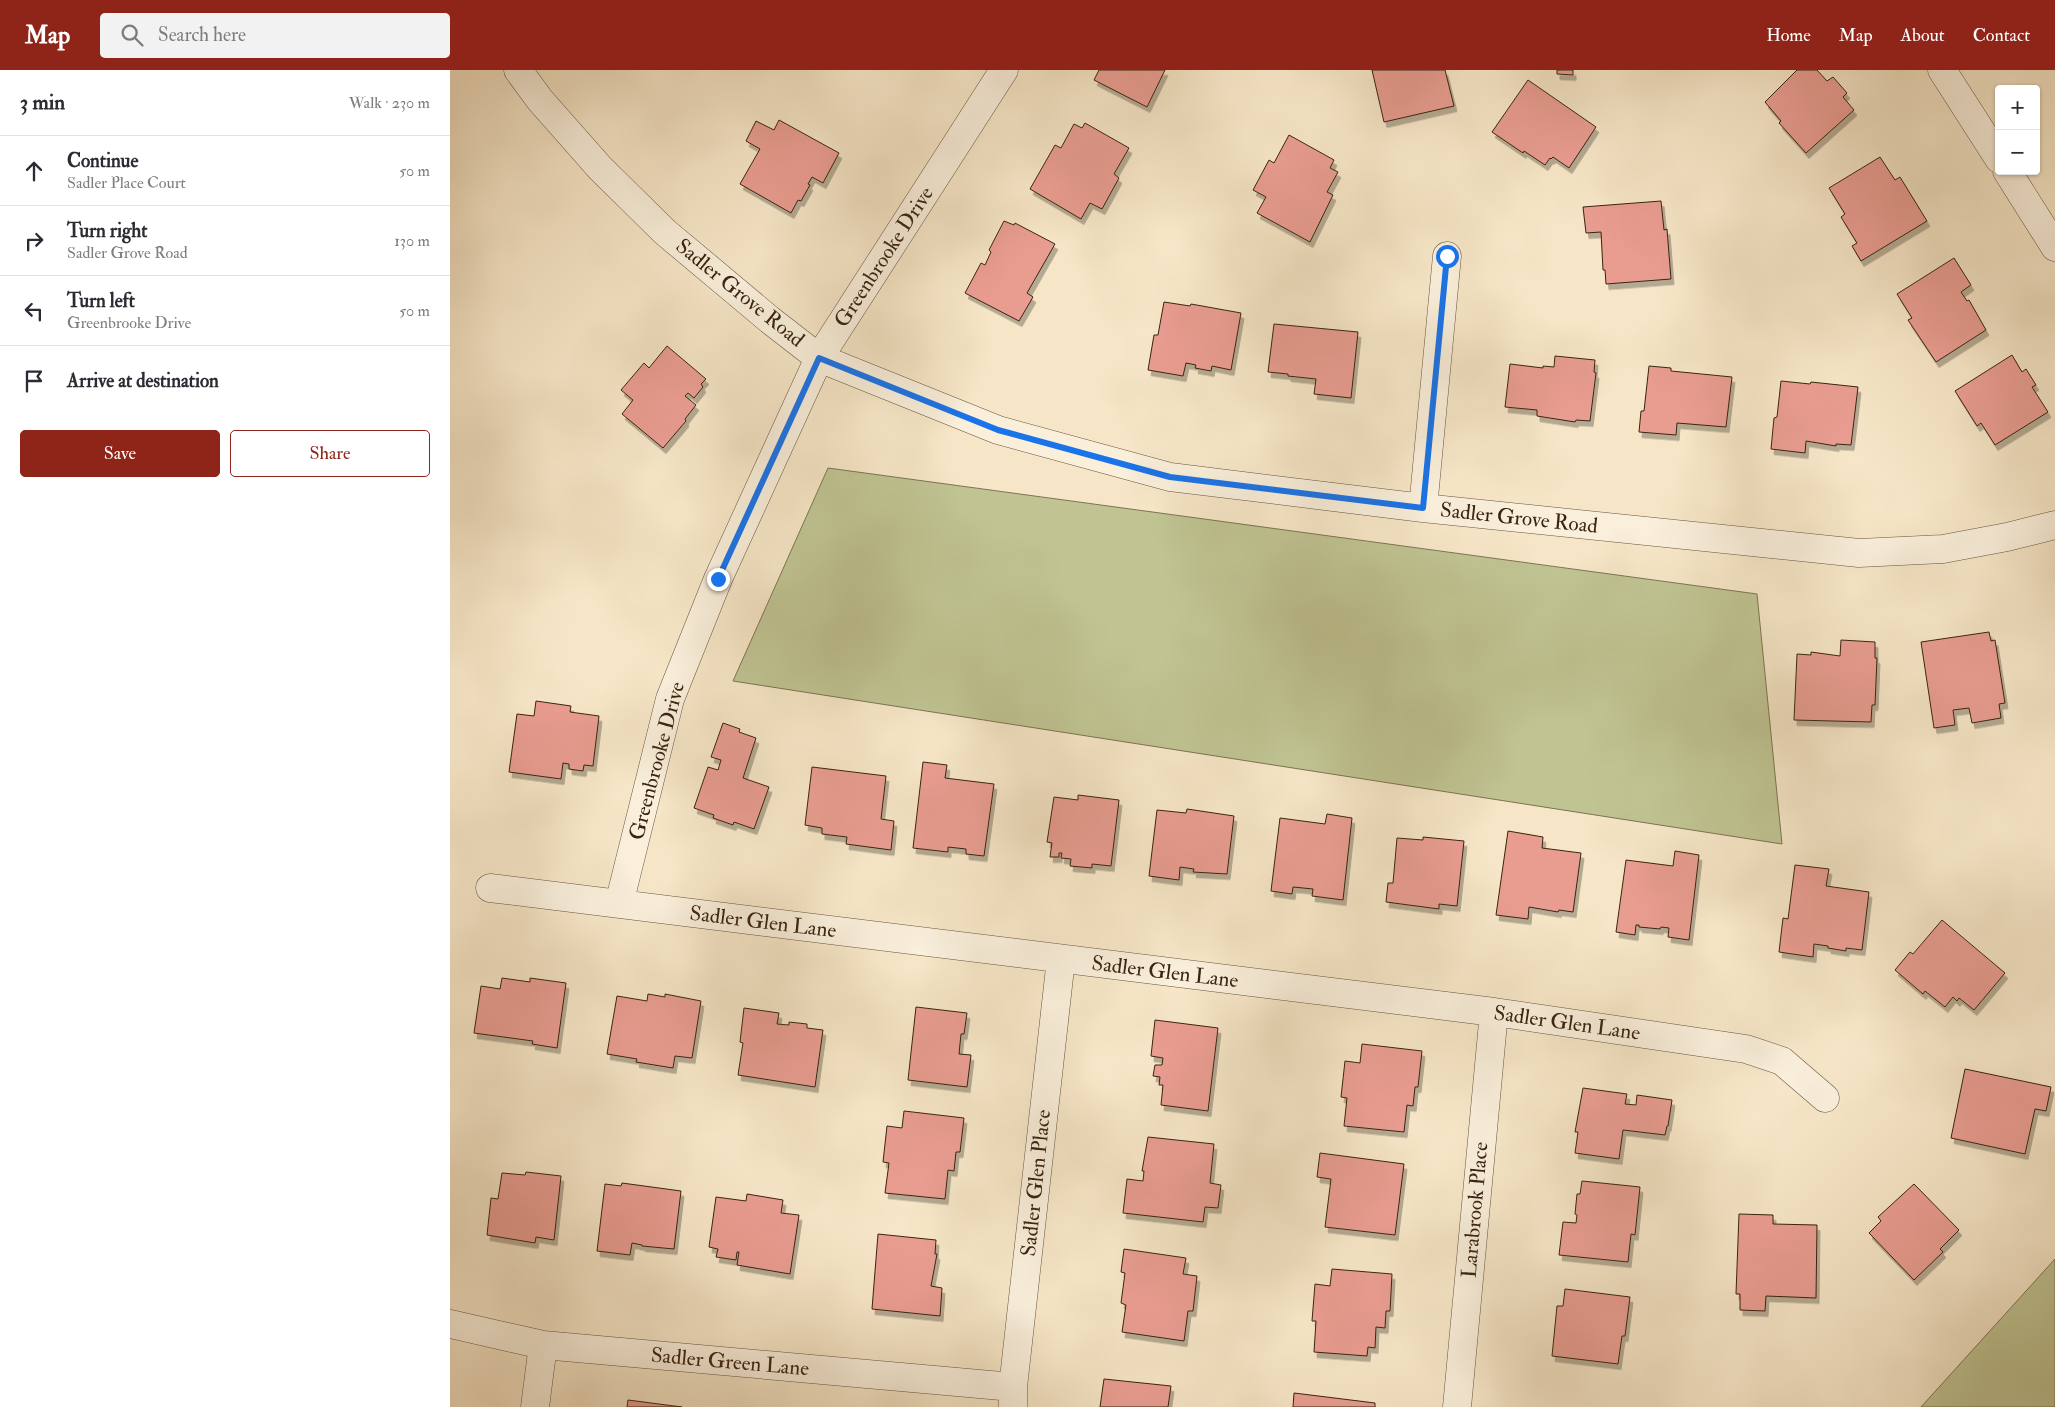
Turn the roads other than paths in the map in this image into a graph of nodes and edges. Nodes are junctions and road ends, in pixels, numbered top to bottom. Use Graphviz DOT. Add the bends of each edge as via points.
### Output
graph roads {
  1 [pos="518,70"];
  2 [pos="1004,70"];
  3 [pos="1942,70"];
  4 [pos="1995,153"];
  5 [pos="2010,175"];
  6 [pos="2055,247"];
  7 [pos="1447,256"];
  8 [pos="819,358"];
  9 [pos="1423,508"];
  10 [pos="2055,525"];
  11 [pos="490,888"];
  12 [pos="619,904"];
  13 [pos="1061,959"];
  14 [pos="1494,1012"];
  15 [pos="1825,1098"];
  16 [pos="450,1324"];
  17 [pos="544,1345"];
  18 [pos="1013,1397"];
  19 [pos="535,1407"];
  20 [pos="1456,1407"];
  1 -- 8 [label="street, Sadler Grove Road" via="600,168 665,232"];
  2 -- 8 [label="street, Greenbrooke Drive"];
  3 -- 4 [label="street"];
  5 -- 6 [label="street"];
  7 -- 9 [label="street"];
  8 -- 9 [label="street, Sadler Grove Road" via="998,430 1170,477"];
  8 -- 12 [label="street, Greenbrooke Drive" via="718,579 670,699"];
  9 -- 10 [label="street, Sadler Grove Road" via="1859,553 1943,548"];
  11 -- 12 [label="street, Sadler Glen Lane"];
  12 -- 13 [label="street, Sadler Glen Lane"];
  13 -- 14 [label="street, Sadler Glen Lane"];
  13 -- 18 [label="street, Sadler Glen Place"];
  14 -- 15 [label="street, Sadler Glen Lane" via="1746,1049 1782,1061"];
  14 -- 20 [label="street, Larabrook Place"];
  16 -- 17 [label="street, Sadler Green Lane"];
  17 -- 18 [label="street, Sadler Green Lane"];
  17 -- 19 [label="street"];
}
